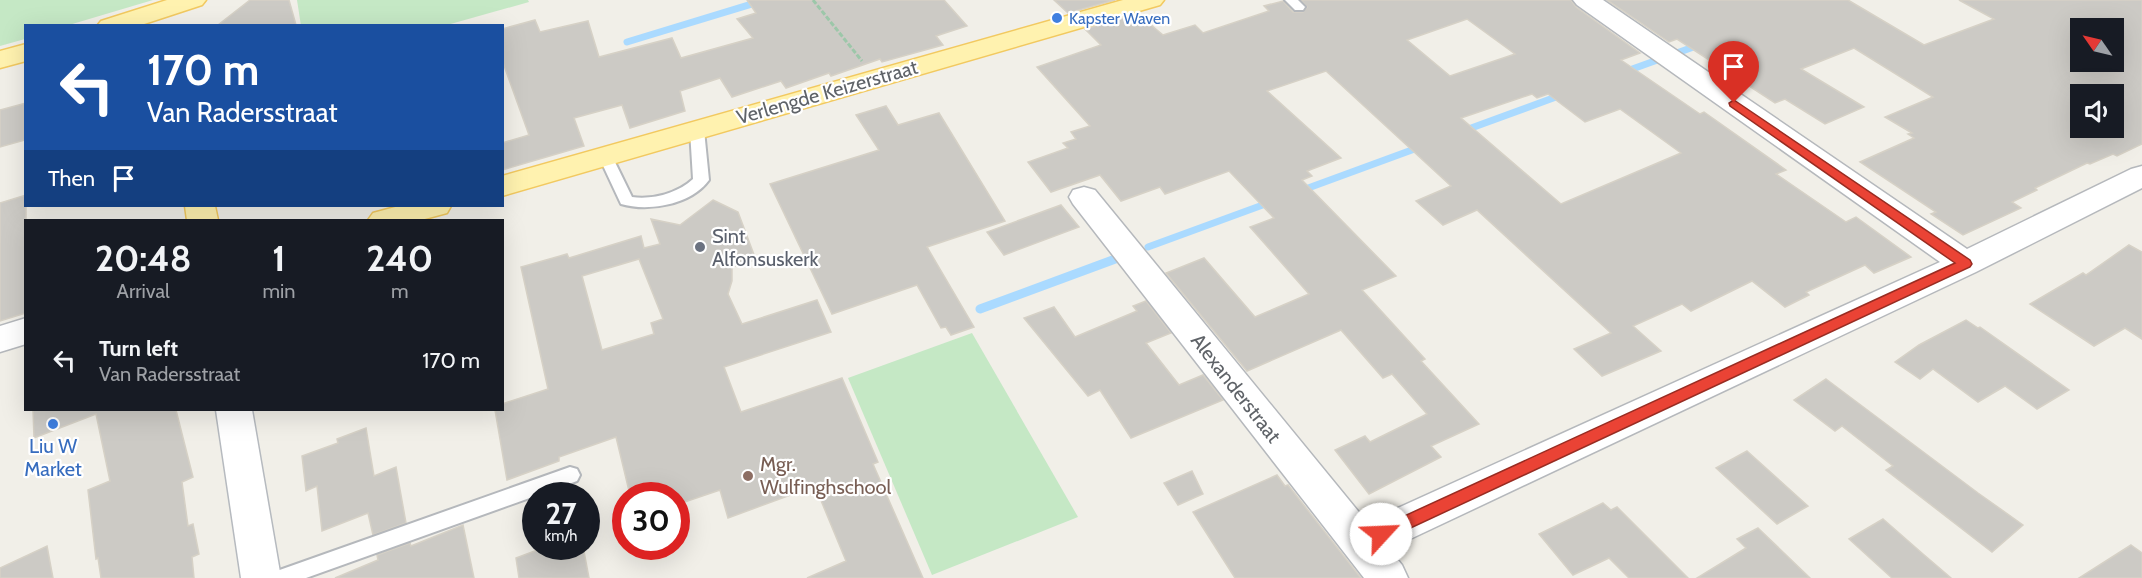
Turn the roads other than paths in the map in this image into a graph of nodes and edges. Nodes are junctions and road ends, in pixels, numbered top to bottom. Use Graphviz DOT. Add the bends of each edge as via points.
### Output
graph roads {
  1 [pos="193,0"];
  2 [pos="1151,0"];
  3 [pos="1586,0"];
  4 [pos="164,17"];
  5 [pos="122,24"];
  6 [pos="697,130"];
  7 [pos="606,156"];
  8 [pos="2142,176"];
  9 [pos="504,185"];
  10 [pos="1084,197"];
  11 [pos="432,207"];
  12 [pos="388,219"];
  13 [pos="1965,264"];
  14 [pos="24,332"];
  15 [pos="0,339"];
  16 [pos="234,411"];
  17 [pos="570,475"];
  18 [pos="1360,544"];
  19 [pos="261,578"];
  20 [pos="281,578"];
  21 [pos="1388,578"];
  1 -- 4 [label="main road"];
  2 -- 6 [label="main road, Verlengde Keizerstraat"];
  3 -- 13 [label="street"];
  4 -- 5 [label="main road"];
  6 -- 7 [label="main road, Verlengde Keizerstraat"];
  6 -- 7 [label="lane" via="701,180 693,188 659,200 643,204 626,200"];
  7 -- 9 [label="main road, Verlengde Keizerstraat"];
  8 -- 13 [label="street"];
  10 -- 18 [label="street, Alexanderstraat"];
  11 -- 12 [label="main road"];
  13 -- 18 [label="street"];
  14 -- 15 [label="street"];
  16 -- 19 [label="street"];
  17 -- 20 [label="lane"];
  18 -- 21 [label="street, Alexanderstraat"];
}
